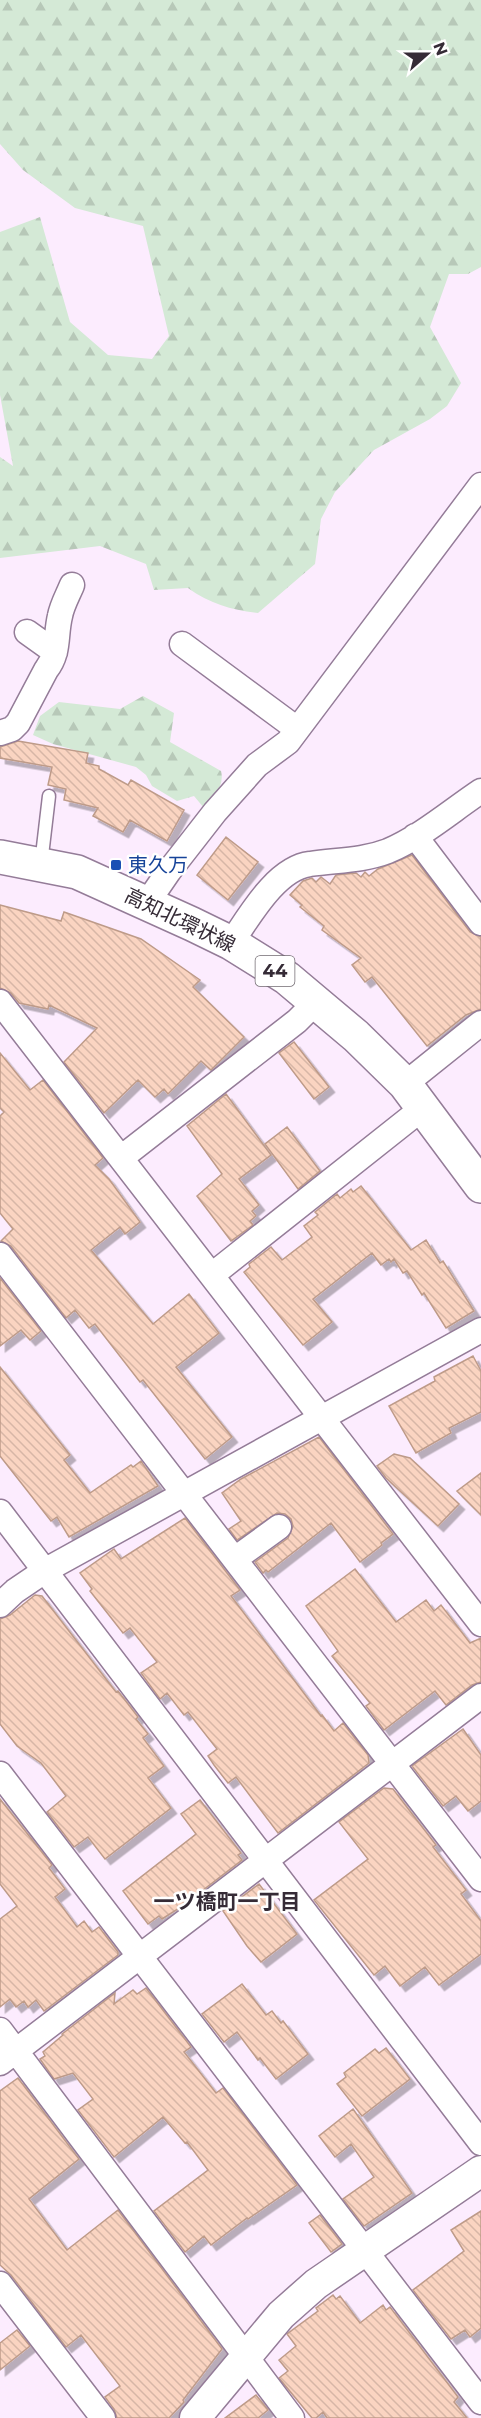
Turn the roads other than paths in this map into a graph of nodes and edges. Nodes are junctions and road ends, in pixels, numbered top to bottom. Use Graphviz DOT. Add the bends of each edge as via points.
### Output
graph roads {
  1 [pos="481,485"];
  2 [pos="72,585"];
  3 [pos="27,632"];
  4 [pos="182,645"];
  5 [pos="56,652"];
  6 [pos="6,725"];
  7 [pos="297,729"];
  8 [pos="481,791"];
  9 [pos="49,795"];
  10 [pos="414,836"];
  11 [pos="0,857"];
  12 [pos="41,865"];
  13 [pos="147,903"];
  14 [pos="481,923"];
  15 [pos="231,943"];
  16 [pos="317,1001"];
  17 [pos="0,1002"];
  18 [pos="481,1023"];
  19 [pos="415,1096"];
  20 [pos="121,1158"];
  21 [pos="481,1186"];
  22 [pos="0,1256"];
  23 [pos="212,1275"];
  24 [pos="481,1330"];
  25 [pos="322,1416"];
  26 [pos="186,1494"];
  27 [pos="0,1512"];
  28 [pos="279,1527"];
  29 [pos="235,1559"];
  30 [pos="46,1570"];
  31 [pos="0,1605"];
  32 [pos="481,1624"];
  33 [pos="481,1696"];
  34 [pos="393,1764"];
  35 [pos="0,1774"];
  36 [pos="265,1862"];
  37 [pos="481,1879"];
  38 [pos="141,1958"];
  39 [pos="0,2030"];
  40 [pos="8,2057"];
  41 [pos="481,2143"];
  42 [pos="481,2171"];
  43 [pos="365,2251"];
  44 [pos="0,2284"];
  45 [pos="245,2356"];
  46 [pos="481,2402"];
  47 [pos="103,2418"];
  48 [pos="195,2418"];
  49 [pos="292,2418"];
  1 -- 7 [label="street"];
  2 -- 5 [label="street" via="59,616"];
  3 -- 5 [label="street"];
  4 -- 7 [label="street"];
  5 -- 6 [label="street"];
  7 -- 13 [label="street" via="288,742 257,765 215,812"];
  8 -- 10 [label="street"];
  9 -- 12 [label="lane"];
  10 -- 14 [label="street"];
  10 -- 15 [label="street" via="375,855 310,864 288,872 250,914"];
  11 -- 12 [label="main road, 高知北環状線 / 44"];
  12 -- 13 [label="main road, 高知北環状線 / 44" via="77,872"];
  13 -- 15 [label="main road, 高知北環状線 / 44"];
  15 -- 16 [label="main road, 高知北環状線 / 44"];
  16 -- 19 [label="main road, 高知北環状線 / 44"];
  16 -- 20 [label="street" via="297,1021"];
  17 -- 20 [label="street"];
  18 -- 19 [label="street"];
  19 -- 21 [label="main road, 高知北環状線 / 44"];
  19 -- 23 [label="street"];
  20 -- 23 [label="street"];
  22 -- 26 [label="street"];
  23 -- 25 [label="street"];
  24 -- 25 [label="street"];
  25 -- 26 [label="street"];
  25 -- 32 [label="street"];
  26 -- 29 [label="street"];
  26 -- 30 [label="street"];
  27 -- 30 [label="street"];
  28 -- 29 [label="street"];
  29 -- 34 [label="street"];
  30 -- 31 [label="street"];
  30 -- 36 [label="street"];
  33 -- 34 [label="street"];
  34 -- 36 [label="street"];
  34 -- 37 [label="street"];
  35 -- 38 [label="street"];
  36 -- 38 [label="street"];
  36 -- 41 [label="street"];
  38 -- 40 [label="street"];
  38 -- 43 [label="street"];
  39 -- 40 [label="street"];
  40 -- 45 [label="street"];
  42 -- 43 [label="street"];
  43 -- 45 [label="street" via="316,2284 281,2315"];
  43 -- 46 [label="street"];
  44 -- 47 [label="street"];
  45 -- 48 [label="street"];
  45 -- 49 [label="street"];
}
